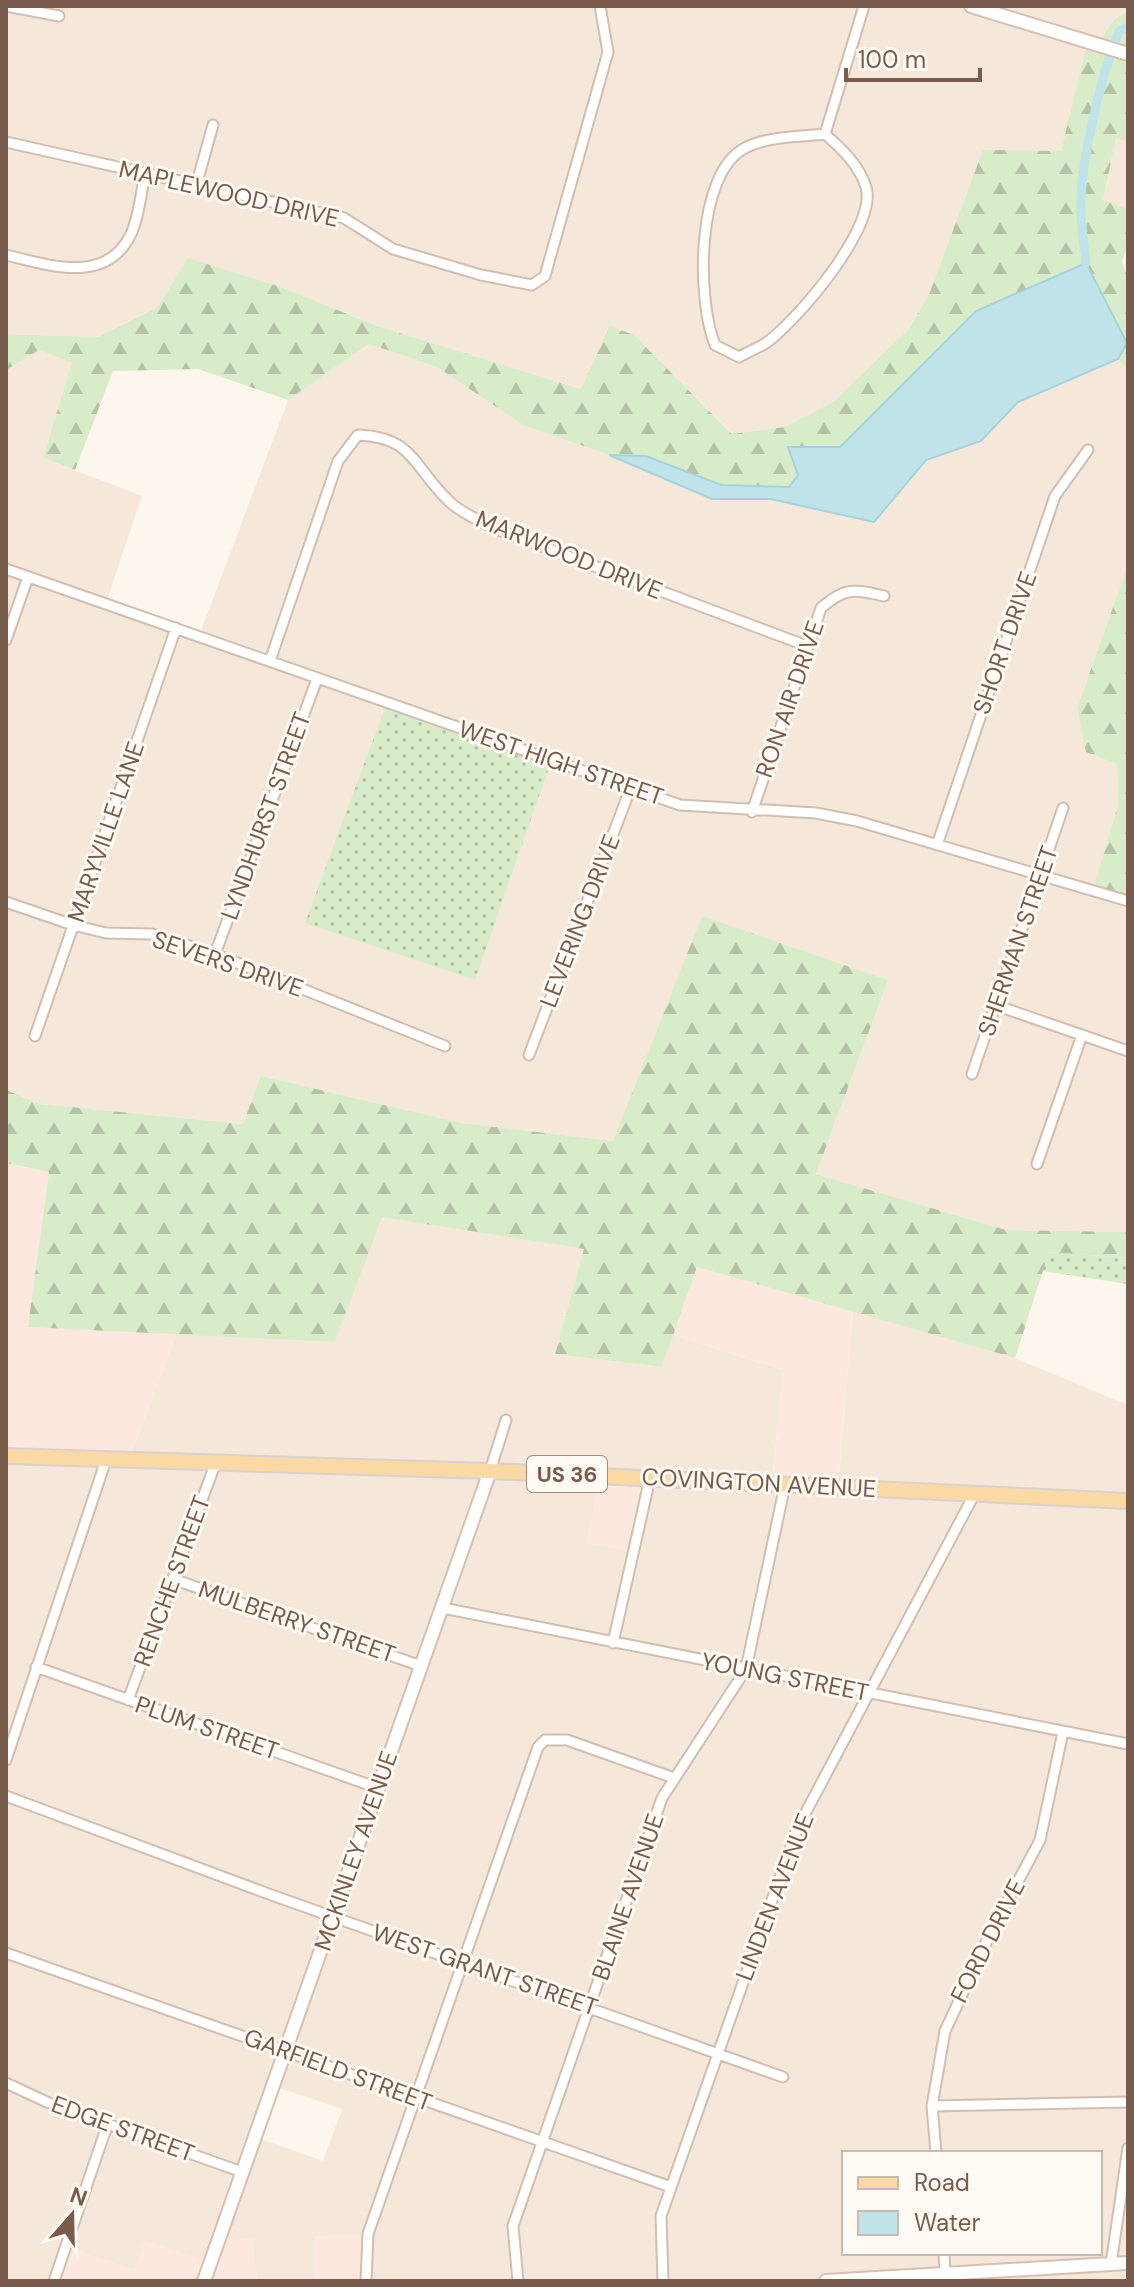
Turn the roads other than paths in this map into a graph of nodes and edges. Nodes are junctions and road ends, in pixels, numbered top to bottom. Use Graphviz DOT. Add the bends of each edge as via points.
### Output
graph roads {
  1 [pos="6,6"];
  2 [pos="600,6"];
  3 [pos="864,6"];
  4 [pos="971,6"];
  5 [pos="59,16"];
  6 [pos="1125,54"];
  7 [pos="213,125"];
  8 [pos="825,134"];
  9 [pos="6,142"];
  10 [pos="145,174"];
  11 [pos="196,186"];
  12 [pos="6,255"];
  13 [pos="1088,450"];
  14 [pos="6,569"];
  15 [pos="28,577"];
  16 [pos="884,596"];
  17 [pos="176,628"];
  18 [pos="6,640"];
  19 [pos="807,646"];
  20 [pos="270,661"];
  21 [pos="317,679"];
  22 [pos="631,787"];
  23 [pos="1063,808"];
  24 [pos="752,812"];
  25 [pos="937,845"];
  26 [pos="1042,875"];
  27 [pos="1128,901"];
  28 [pos="6,902"];
  29 [pos="73,925"];
  30 [pos="215,954"];
  31 [pos="995,1005"];
  32 [pos="1082,1035"];
  33 [pos="35,1036"];
  34 [pos="445,1046"];
  35 [pos="1128,1051"];
  36 [pos="529,1055"];
  37 [pos="972,1074"];
  38 [pos="1037,1164"];
  39 [pos="506,1420"];
  40 [pos="6,1456"];
  41 [pos="106,1460"];
  42 [pos="216,1462"];
  43 [pos="490,1471"];
  44 [pos="650,1478"];
  45 [pos="785,1485"];
  46 [pos="975,1493"];
  47 [pos="1128,1501"];
  48 [pos="173,1579"];
  49 [pos="443,1608"];
  50 [pos="613,1643"];
  51 [pos="421,1666"];
  52 [pos="36,1667"];
  53 [pos="746,1669"];
  54 [pos="867,1693"];
  55 [pos="128,1700"];
  56 [pos="1063,1732"];
  57 [pos="1128,1744"];
  58 [pos="6,1760"];
  59 [pos="674,1778"];
  60 [pos="378,1788"];
  61 [pos="6,1796"];
  62 [pos="334,1917"];
  63 [pos="6,1953"];
  64 [pos="461,1961"];
  65 [pos="590,2007"];
  66 [pos="287,2052"];
  67 [pos="718,2052"];
  68 [pos="783,2077"];
  69 [pos="6,2083"];
  70 [pos="415,2097"];
  71 [pos="1128,2102"];
  72 [pos="932,2106"];
  73 [pos="108,2123"];
  74 [pos="543,2144"];
  75 [pos="1128,2148"];
  76 [pos="936,2151"];
  77 [pos="242,2172"];
  78 [pos="671,2187"];
  79 [pos="944,2255"];
  80 [pos="1128,2263"];
  81 [pos="1111,2264"];
  82 [pos="945,2274"];
  83 [pos="980,2276"];
  84 [pos="54,2281"];
  85 [pos="204,2281"];
  86 [pos="366,2281"];
  87 [pos="518,2281"];
  88 [pos="663,2281"];
  89 [pos="829,2281"];
  1 -- 5 [label="street"];
  2 -- 11 [label="street, MAPLEWOOD DRIVE" via="608,52 545,276 532,285 393,249 344,218"];
  3 -- 8 [label="street"];
  4 -- 6 [label="street"];
  7 -- 11 [label="street"];
  8 -- 8 [label="street" via="744,148 724,170 709,200 703,265 706,324 715,345 739,357 766,343 794,317 849,247 868,207 858,170"];
  9 -- 10 [label="street, MAPLEWOOD DRIVE"];
  10 -- 11 [label="street, MAPLEWOOD DRIVE"];
  10 -- 12 [label="street" via="131,234 104,263 74,271"];
  13 -- 25 [label="street, SHORT DRIVE" via="1055,496"];
  14 -- 15 [label="street, WEST HIGH STREET"];
  15 -- 17 [label="street, WEST HIGH STREET"];
  15 -- 18 [label="street"];
  16 -- 19 [label="street, RON AIR DRIVE" via="856,589 837,594 821,608"];
  17 -- 20 [label="street, WEST HIGH STREET"];
  17 -- 29 [label="street, MARYVILLE LANE"];
  19 -- 20 [label="street, MARWOOD DRIVE" via="493,528 452,505 413,455 384,436 358,435 338,461"];
  19 -- 24 [label="street, RON AIR DRIVE"];
  20 -- 21 [label="street, WEST HIGH STREET"];
  21 -- 22 [label="street, WEST HIGH STREET"];
  21 -- 30 [label="street, LYNDHURST STREET"];
  22 -- 24 [label="street, WEST HIGH STREET" via="680,805"];
  22 -- 36 [label="street, LEVERING DRIVE"];
  23 -- 26 [label="street, SHERMAN STREET"];
  24 -- 25 [label="street, WEST HIGH STREET" via="816,813"];
  25 -- 26 [label="street, WEST HIGH STREET"];
  26 -- 27 [label="street, WEST HIGH STREET"];
  26 -- 31 [label="street, SHERMAN STREET"];
  28 -- 29 [label="street, SEVERS DRIVE"];
  29 -- 30 [label="street, SEVERS DRIVE" via="106,933 152,934"];
  29 -- 33 [label="street, MARYVILLE LANE"];
  30 -- 34 [label="street, SEVERS DRIVE"];
  31 -- 32 [label="street"];
  31 -- 37 [label="street, SHERMAN STREET"];
  32 -- 35 [label="street"];
  32 -- 38 [label="street"];
  39 -- 43 [label="street, MCKINLEY AVENUE"];
  40 -- 41 [label="main road, COVINGTON AVENUE / US 36"];
  41 -- 42 [label="main road, COVINGTON AVENUE / US 36"];
  41 -- 52 [label="street"];
  42 -- 43 [label="main road, COVINGTON AVENUE / US 36"];
  42 -- 48 [label="street, RENCHE STREET"];
  43 -- 44 [label="main road, COVINGTON AVENUE / US 36"];
  43 -- 49 [label="street, MCKINLEY AVENUE"];
  44 -- 45 [label="main road, COVINGTON AVENUE / US 36"];
  44 -- 50 [label="street"];
  45 -- 46 [label="main road, COVINGTON AVENUE / US 36"];
  45 -- 53 [label="street"];
  46 -- 47 [label="main road, COVINGTON AVENUE / US 36"];
  46 -- 54 [label="street, LINDEN AVENUE"];
  48 -- 51 [label="street, MULBERRY STREET"];
  48 -- 55 [label="street, RENCHE STREET"];
  49 -- 50 [label="street, YOUNG STREET"];
  49 -- 51 [label="street, MCKINLEY AVENUE"];
  50 -- 53 [label="street, YOUNG STREET"];
  51 -- 60 [label="street, MCKINLEY AVENUE"];
  52 -- 55 [label="street, PLUM STREET"];
  52 -- 58 [label="street"];
  53 -- 54 [label="street, YOUNG STREET"];
  53 -- 59 [label="street, BLAINE AVENUE"];
  54 -- 56 [label="street, YOUNG STREET"];
  54 -- 67 [label="street, LINDEN AVENUE" via="797,1829"];
  55 -- 60 [label="street, PLUM STREET"];
  56 -- 57 [label="street, YOUNG STREET"];
  56 -- 72 [label="street, FORD DRIVE" via="1040,1840 945,2031"];
  59 -- 64 [label="street" via="567,1740 545,1740 532,1758"];
  59 -- 65 [label="street, BLAINE AVENUE" via="662,1798"];
  60 -- 62 [label="street, MCKINLEY AVENUE"];
  61 -- 62 [label="street, WEST GRANT STREET"];
  62 -- 64 [label="street, WEST GRANT STREET"];
  62 -- 66 [label="street, MCKINLEY AVENUE"];
  63 -- 66 [label="street, GARFIELD STREET"];
  64 -- 65 [label="street, WEST GRANT STREET"];
  64 -- 70 [label="street"];
  65 -- 67 [label="street, WEST GRANT STREET"];
  65 -- 74 [label="street, BLAINE AVENUE"];
  66 -- 70 [label="street, GARFIELD STREET"];
  66 -- 77 [label="street, MCKINLEY AVENUE"];
  67 -- 68 [label="street, WEST GRANT STREET"];
  67 -- 78 [label="street, LINDEN AVENUE"];
  69 -- 73 [label="street, EDGE STREET"];
  70 -- 74 [label="street, GARFIELD STREET"];
  70 -- 86 [label="street" via="368,2234"];
  71 -- 72 [label="street"];
  72 -- 76 [label="street, FORD DRIVE"];
  73 -- 77 [label="street, EDGE STREET"];
  73 -- 84 [label="street"];
  74 -- 78 [label="street, GARFIELD STREET"];
  74 -- 87 [label="street, BLAINE AVENUE" via="513,2226"];
  75 -- 81 [label="street"];
  77 -- 85 [label="street, MCKINLEY AVENUE"];
  78 -- 88 [label="street, LINDEN AVENUE" via="661,2216"];
  79 -- 82 [label="street"];
  80 -- 81 [label="street"];
  81 -- 83 [label="street"];
  82 -- 83 [label="street"];
  82 -- 89 [label="street"];
}
